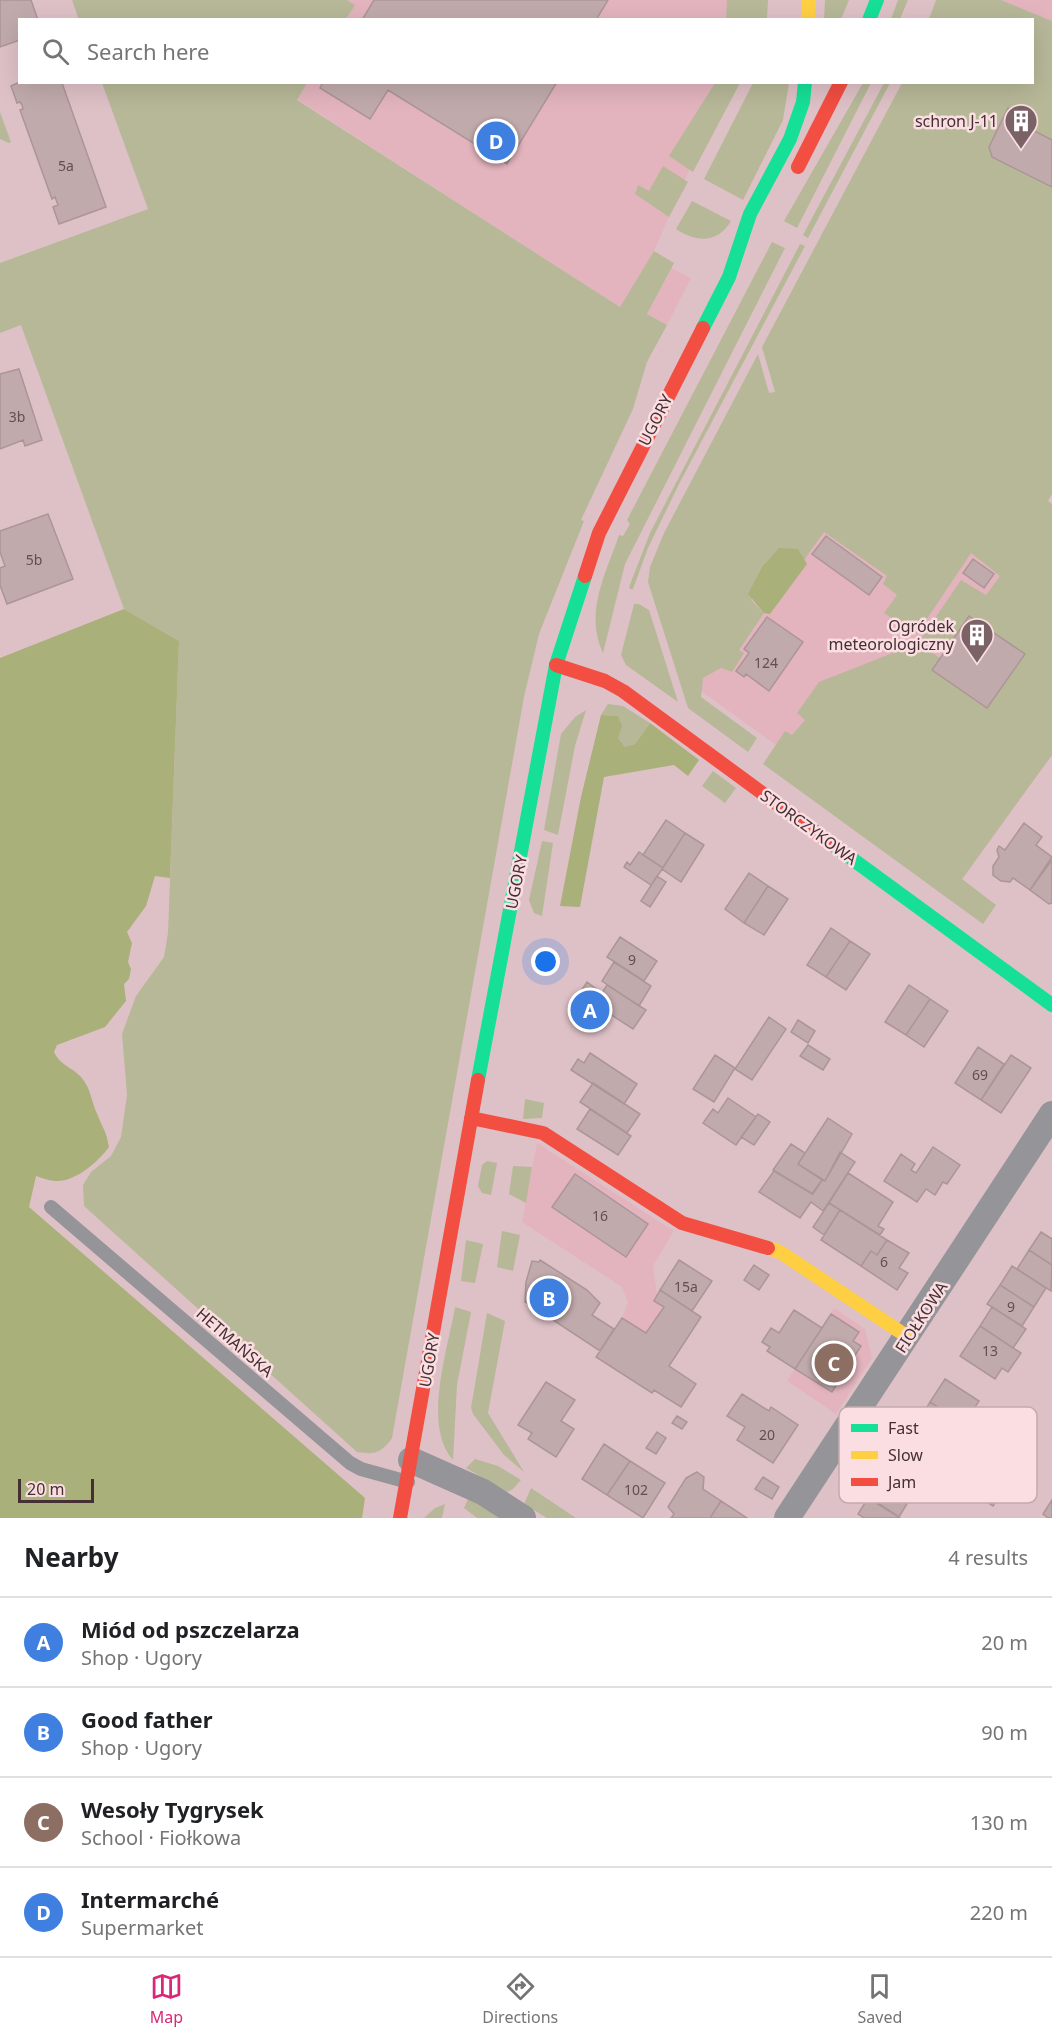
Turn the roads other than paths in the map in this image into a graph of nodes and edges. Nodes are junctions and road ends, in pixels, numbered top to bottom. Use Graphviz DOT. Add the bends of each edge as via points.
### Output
graph roads {
  1 [pos="809,0"];
  2 [pos="877,0"];
  3 [pos="808,18"];
  4 [pos="870,18"];
  5 [pos="805,84"];
  6 [pos="841,84"];
  7 [pos="790,183"];
  8 [pos="755,242"];
  9 [pos="729,277"];
  10 [pos="556,665"];
  11 [pos="1052,1005"];
  12 [pos="1052,1114"];
  13 [pos="471,1118"];
  14 [pos="51,1207"];
  15 [pos="908,1337"];
  16 [pos="861,1407"];
  17 [pos="839,1440"];
  18 [pos="409,1471"];
  19 [pos="400,1518"];
  20 [pos="523,1518"];
  21 [pos="787,1518"];
  1 -- 3 [label="street"];
  2 -- 4 [label="street"];
  5 -- 9 [label="street, UGORY" via="790,139 750,214"];
  6 -- 7 [label="street"];
  8 -- 9 [label="street, UGORY"];
  9 -- 10 [label="street, UGORY" via="607,515 576,596"];
  10 -- 11 [label="street, STORCZYKOWA" via="624,691"];
  10 -- 13 [label="street, UGORY"];
  12 -- 15 [label="street, FIOŁKOWA"];
  13 -- 15 [label="street" via="543,1133 682,1223 780,1252"];
  13 -- 18 [label="street, UGORY"];
  14 -- 18 [label="lane, HETMAŃSKA" via="350,1463 361,1470"];
  15 -- 16 [label="street, FIOŁKOWA"];
  17 -- 21 [label="street, FIOŁKOWA"];
  18 -- 19 [label="street, UGORY"];
  18 -- 20 [label="street" via="483,1492"];
}
